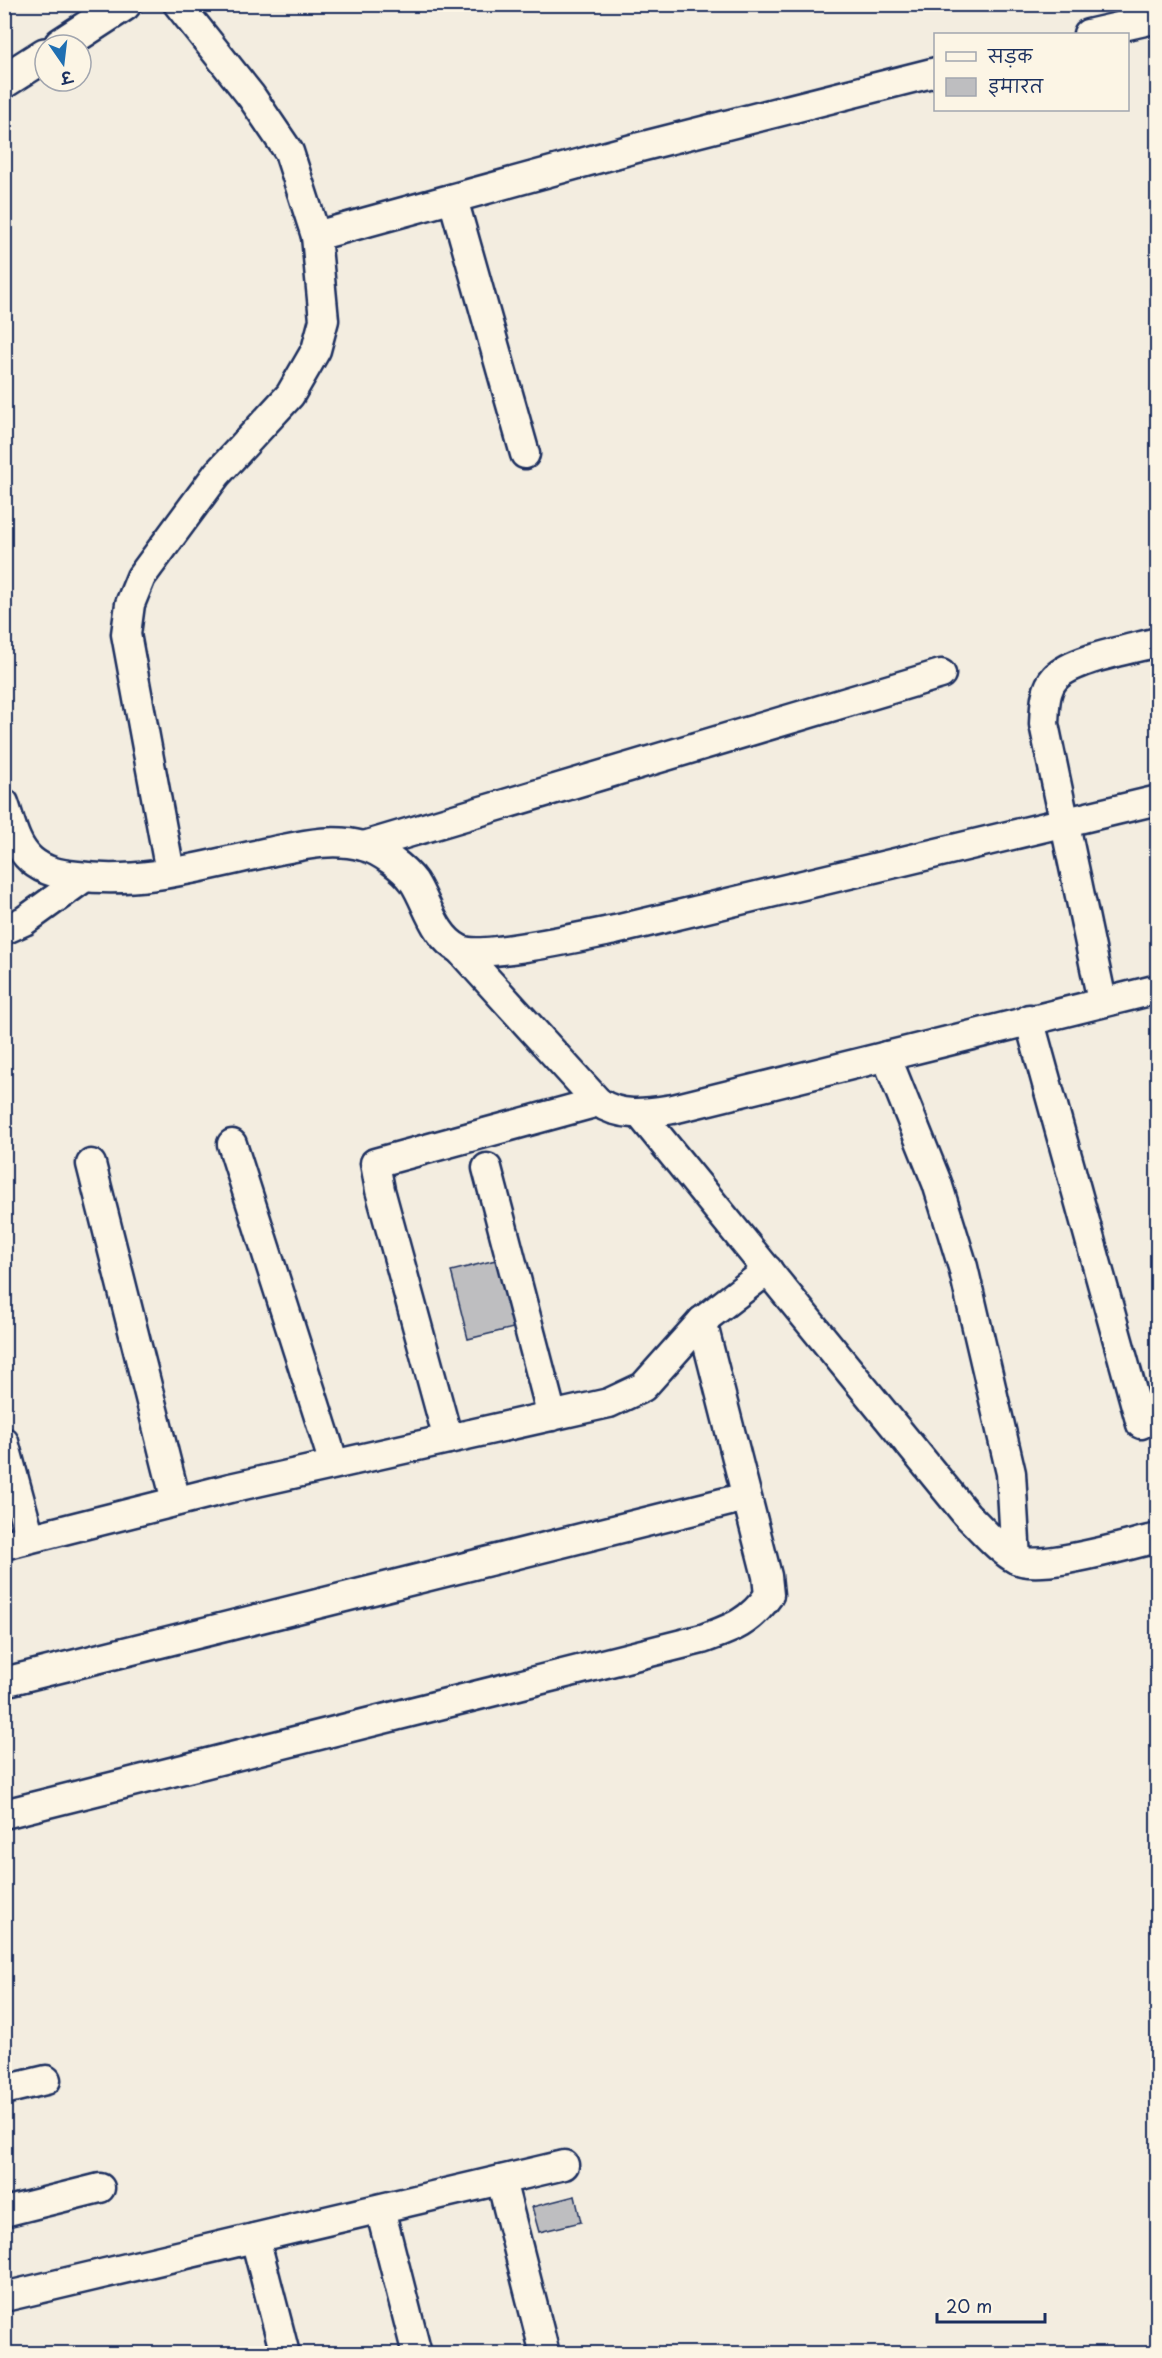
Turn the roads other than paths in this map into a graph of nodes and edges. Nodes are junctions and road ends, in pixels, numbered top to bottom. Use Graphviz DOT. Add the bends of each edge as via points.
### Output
graph roads {
  1 [pos="124,4"];
  2 [pos="178,4"];
  3 [pos="1158,18"];
  4 [pos="79,33"];
  5 [pos="1092,33"];
  6 [pos="33,63"];
  7 [pos="934,73"];
  8 [pos="4,81"];
  9 [pos="453,199"];
  10 [pos="316,236"];
  11 [pos="525,454"];
  12 [pos="1158,642"];
  13 [pos="940,674"];
  14 [pos="1158,800"];
  15 [pos="4,803"];
  16 [pos="1066,823"];
  17 [pos="364,846"];
  18 [pos="170,872"];
  19 [pos="85,877"];
  20 [pos="4,930"];
  21 [pos="460,950"];
  22 [pos="1158,989"];
  23 [pos="1102,1001"];
  24 [pos="1029,1019"];
  25 [pos="886,1056"];
  26 [pos="598,1102"];
  27 [pos="640,1114"];
  28 [pos="232,1144"];
  29 [pos="91,1164"];
  30 [pos="487,1168"];
  31 [pos="768,1270"];
  32 [pos="702,1321"];
  33 [pos="552,1416"];
  34 [pos="1141,1424"];
  35 [pos="448,1439"];
  36 [pos="4,1442"];
  37 [pos="334,1464"];
  38 [pos="746,1497"];
  39 [pos="176,1501"];
  40 [pos="1158,1538"];
  41 [pos="17,1541"];
  42 [pos="1016,1559"];
  43 [pos="4,1682"];
  44 [pos="4,1814"];
  45 [pos="46,2080"];
  46 [pos="4,2090"];
  47 [pos="564,2165"];
  48 [pos="501,2180"];
  49 [pos="100,2188"];
  50 [pos="380,2209"];
  51 [pos="4,2212"];
  52 [pos="255,2238"];
  53 [pos="4,2296"];
  54 [pos="285,2354"];
  55 [pos="417,2354"];
  56 [pos="545,2354"];
  1 -- 4 [label="street"];
  2 -- 10 [label="street" via="251,96 289,152"];
  3 -- 5 [label="street"];
  6 -- 8 [label="street"];
  7 -- 9 [label="street"];
  9 -- 10 [label="street"];
  9 -- 11 [label="street"];
  10 -- 18 [label="street" via="324,320 316,350 290,395 217,474 141,577 130,604 126,634"];
  12 -- 16 [label="street" via="1086,661 1055,678 1045,700 1044,724"];
  13 -- 17 [label="street"];
  14 -- 16 [label="street"];
  15 -- 19 [label="street" via="16,839 30,859 51,872"];
  16 -- 21 [label="street" via="562,941"];
  16 -- 23 [label="street"];
  17 -- 18 [label="street" via="326,841"];
  17 -- 21 [label="street" via="389,859 413,881 437,926"];
  18 -- 19 [label="street" via="108,880"];
  19 -- 20 [label="street" via="32,916"];
  21 -- 26 [label="street"];
  22 -- 23 [label="street"];
  23 -- 24 [label="street"];
  24 -- 25 [label="street"];
  24 -- 34 [label="street"];
  25 -- 27 [label="street"];
  25 -- 42 [label="street" via="937,1183 963,1267 1011,1473"];
  26 -- 27 [label="street" via="611,1111"];
  26 -- 35 [label="street" via="375,1163"];
  27 -- 31 [label="street"];
  28 -- 37 [label="street"];
  29 -- 39 [label="street"];
  30 -- 33 [label="street"];
  31 -- 32 [label="street"];
  31 -- 42 [label="street" via="968,1515"];
  32 -- 33 [label="street" via="637,1391 609,1403"];
  32 -- 38 [label="street"];
  33 -- 35 [label="street"];
  35 -- 37 [label="street"];
  36 -- 41 [label="street"];
  37 -- 39 [label="street"];
  38 -- 43 [label="street"];
  38 -- 44 [label="street" via="769,1595 758,1611 739,1625 702,1639"];
  39 -- 41 [label="street"];
  40 -- 42 [label="street" via="1054,1562"];
  45 -- 46 [label="street"];
  47 -- 48 [label="street"];
  48 -- 50 [label="street"];
  48 -- 56 [label="street"];
  49 -- 51 [label="street"];
  50 -- 52 [label="street"];
  50 -- 55 [label="street"];
  52 -- 53 [label="street"];
  52 -- 54 [label="street"];
}
